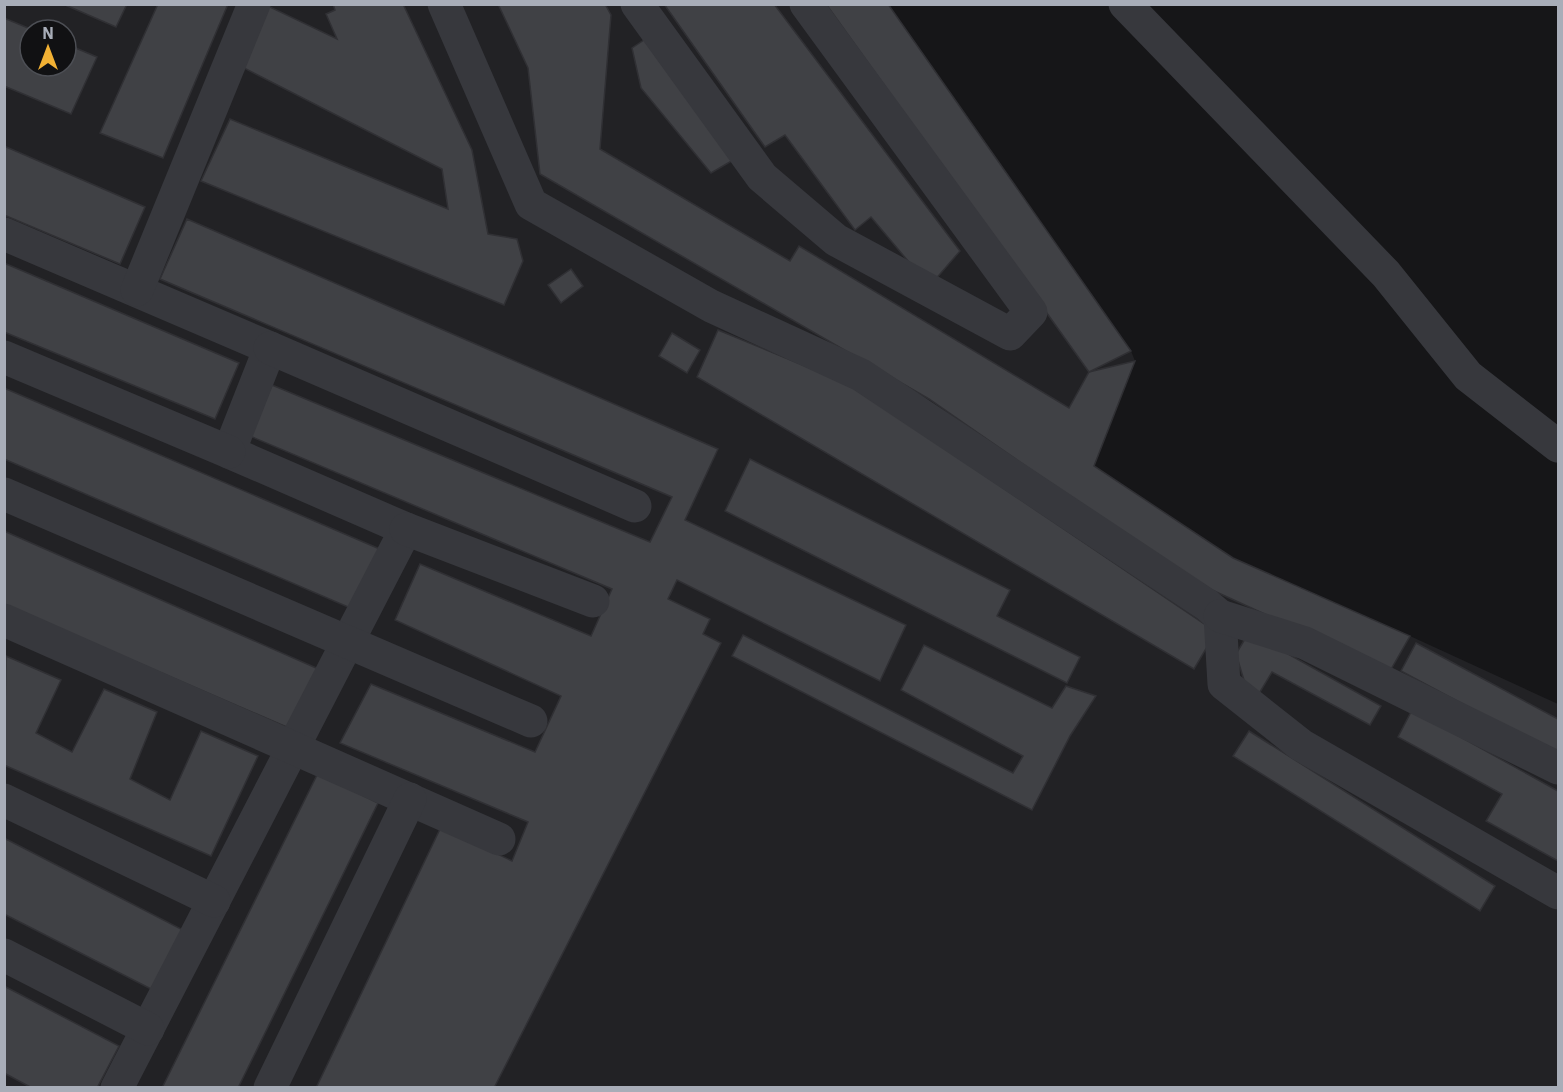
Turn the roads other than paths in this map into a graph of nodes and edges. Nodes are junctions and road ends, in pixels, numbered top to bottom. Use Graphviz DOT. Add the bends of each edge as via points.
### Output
graph roads {
  1 [pos="254,4"];
  2 [pos="444,4"];
  3 [pos="637,4"];
  4 [pos="806,4"];
  5 [pos="1125,4"];
  6 [pos="4,234"];
  7 [pos="137,290"];
  8 [pos="270,348"];
  9 [pos="4,357"];
  10 [pos="1558,446"];
  11 [pos="229,452"];
  12 [pos="4,494"];
  13 [pos="635,506"];
  14 [pos="406,529"];
  15 [pos="593,601"];
  16 [pos="1220,616"];
  17 [pos="4,620"];
  18 [pos="347,643"];
  19 [pos="531,721"];
  20 [pos="294,747"];
  21 [pos="1558,768"];
  22 [pos="410,799"];
  23 [pos="4,800"];
  24 [pos="499,839"];
  25 [pos="1558,893"];
  26 [pos="214,901"];
  27 [pos="4,955"];
  28 [pos="148,1029"];
  29 [pos="117,1088"];
  30 [pos="270,1088"];
  1 -- 7 [label="street"];
  2 -- 16 [label="street" via="531,204 711,306 861,375"];
  3 -- 4 [label="street" via="762,177 836,240 1010,334 1031,312"];
  5 -- 10 [label="street" via="1386,274 1468,376"];
  6 -- 7 [label="street"];
  7 -- 8 [label="street"];
  8 -- 11 [label="street"];
  8 -- 13 [label="street"];
  9 -- 11 [label="street"];
  11 -- 14 [label="street"];
  12 -- 18 [label="street"];
  14 -- 15 [label="street"];
  14 -- 18 [label="street"];
  16 -- 21 [label="street" via="1305,643"];
  16 -- 25 [label="street" via="1224,684 1301,745"];
  17 -- 20 [label="street"];
  18 -- 19 [label="street"];
  18 -- 20 [label="street"];
  20 -- 22 [label="street"];
  20 -- 26 [label="street"];
  22 -- 24 [label="street"];
  22 -- 30 [label="street"];
  23 -- 26 [label="street"];
  26 -- 28 [label="street"];
  27 -- 28 [label="street"];
  28 -- 29 [label="street"];
}
